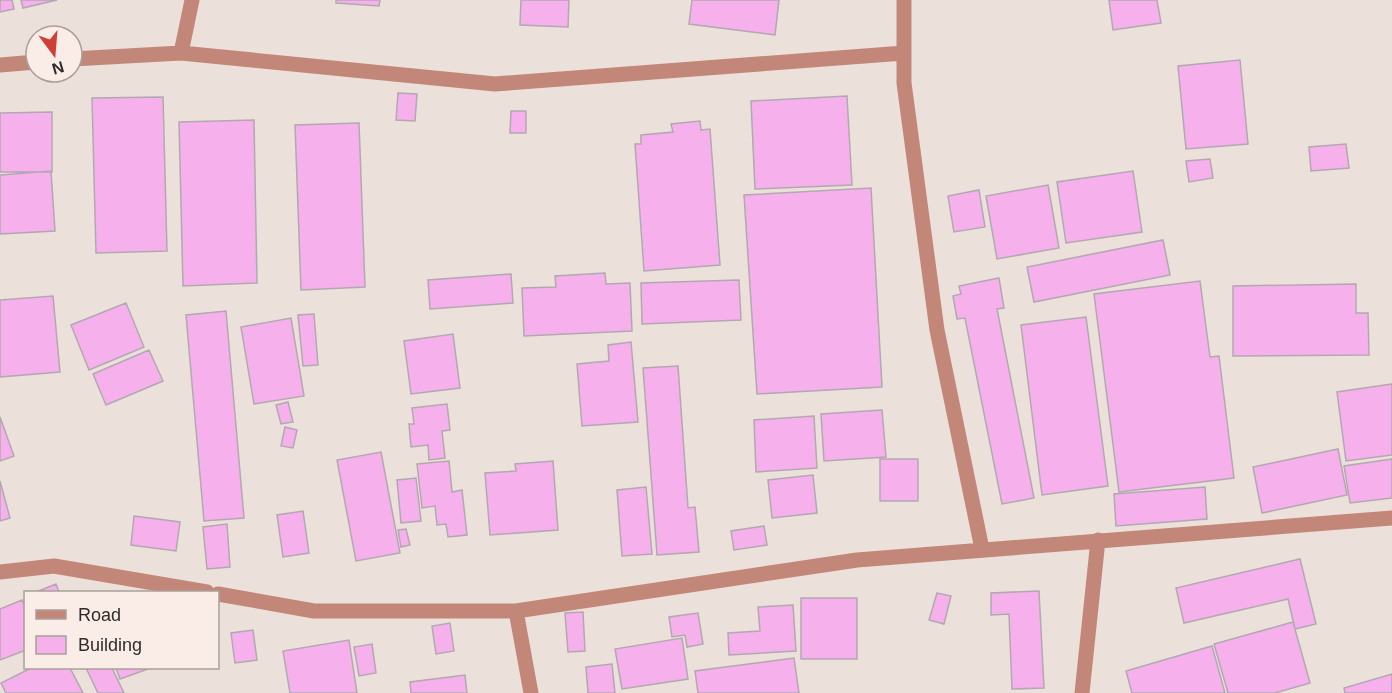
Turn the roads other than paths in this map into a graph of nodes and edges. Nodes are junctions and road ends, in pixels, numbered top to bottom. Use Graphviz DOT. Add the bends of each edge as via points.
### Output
graph roads {
  1 [pos="192,0"];
  2 [pos="904,0"];
  3 [pos="181,53"];
  4 [pos="904,53"];
  5 [pos="84,59"];
  6 [pos="24,63"];
  7 [pos="0,65"];
  8 [pos="1392,518"];
  9 [pos="1098,540"];
  10 [pos="982,549"];
  11 [pos="0,572"];
  12 [pos="201,591"];
  13 [pos="219,594"];
  14 [pos="516,611"];
  15 [pos="531,693"];
  16 [pos="1082,693"];
  1 -- 3 [label="street"];
  2 -- 4 [label="street"];
  3 -- 4 [label="street" via="495,84"];
  3 -- 5 [label="street"];
  4 -- 10 [label="street" via="904,83 937,330"];
  6 -- 7 [label="street"];
  8 -- 9 [label="street"];
  9 -- 10 [label="street"];
  9 -- 16 [label="street"];
  10 -- 14 [label="street" via="857,560"];
  11 -- 12 [label="street" via="54,567"];
  13 -- 14 [label="street" via="314,611"];
  14 -- 15 [label="street"];
}
